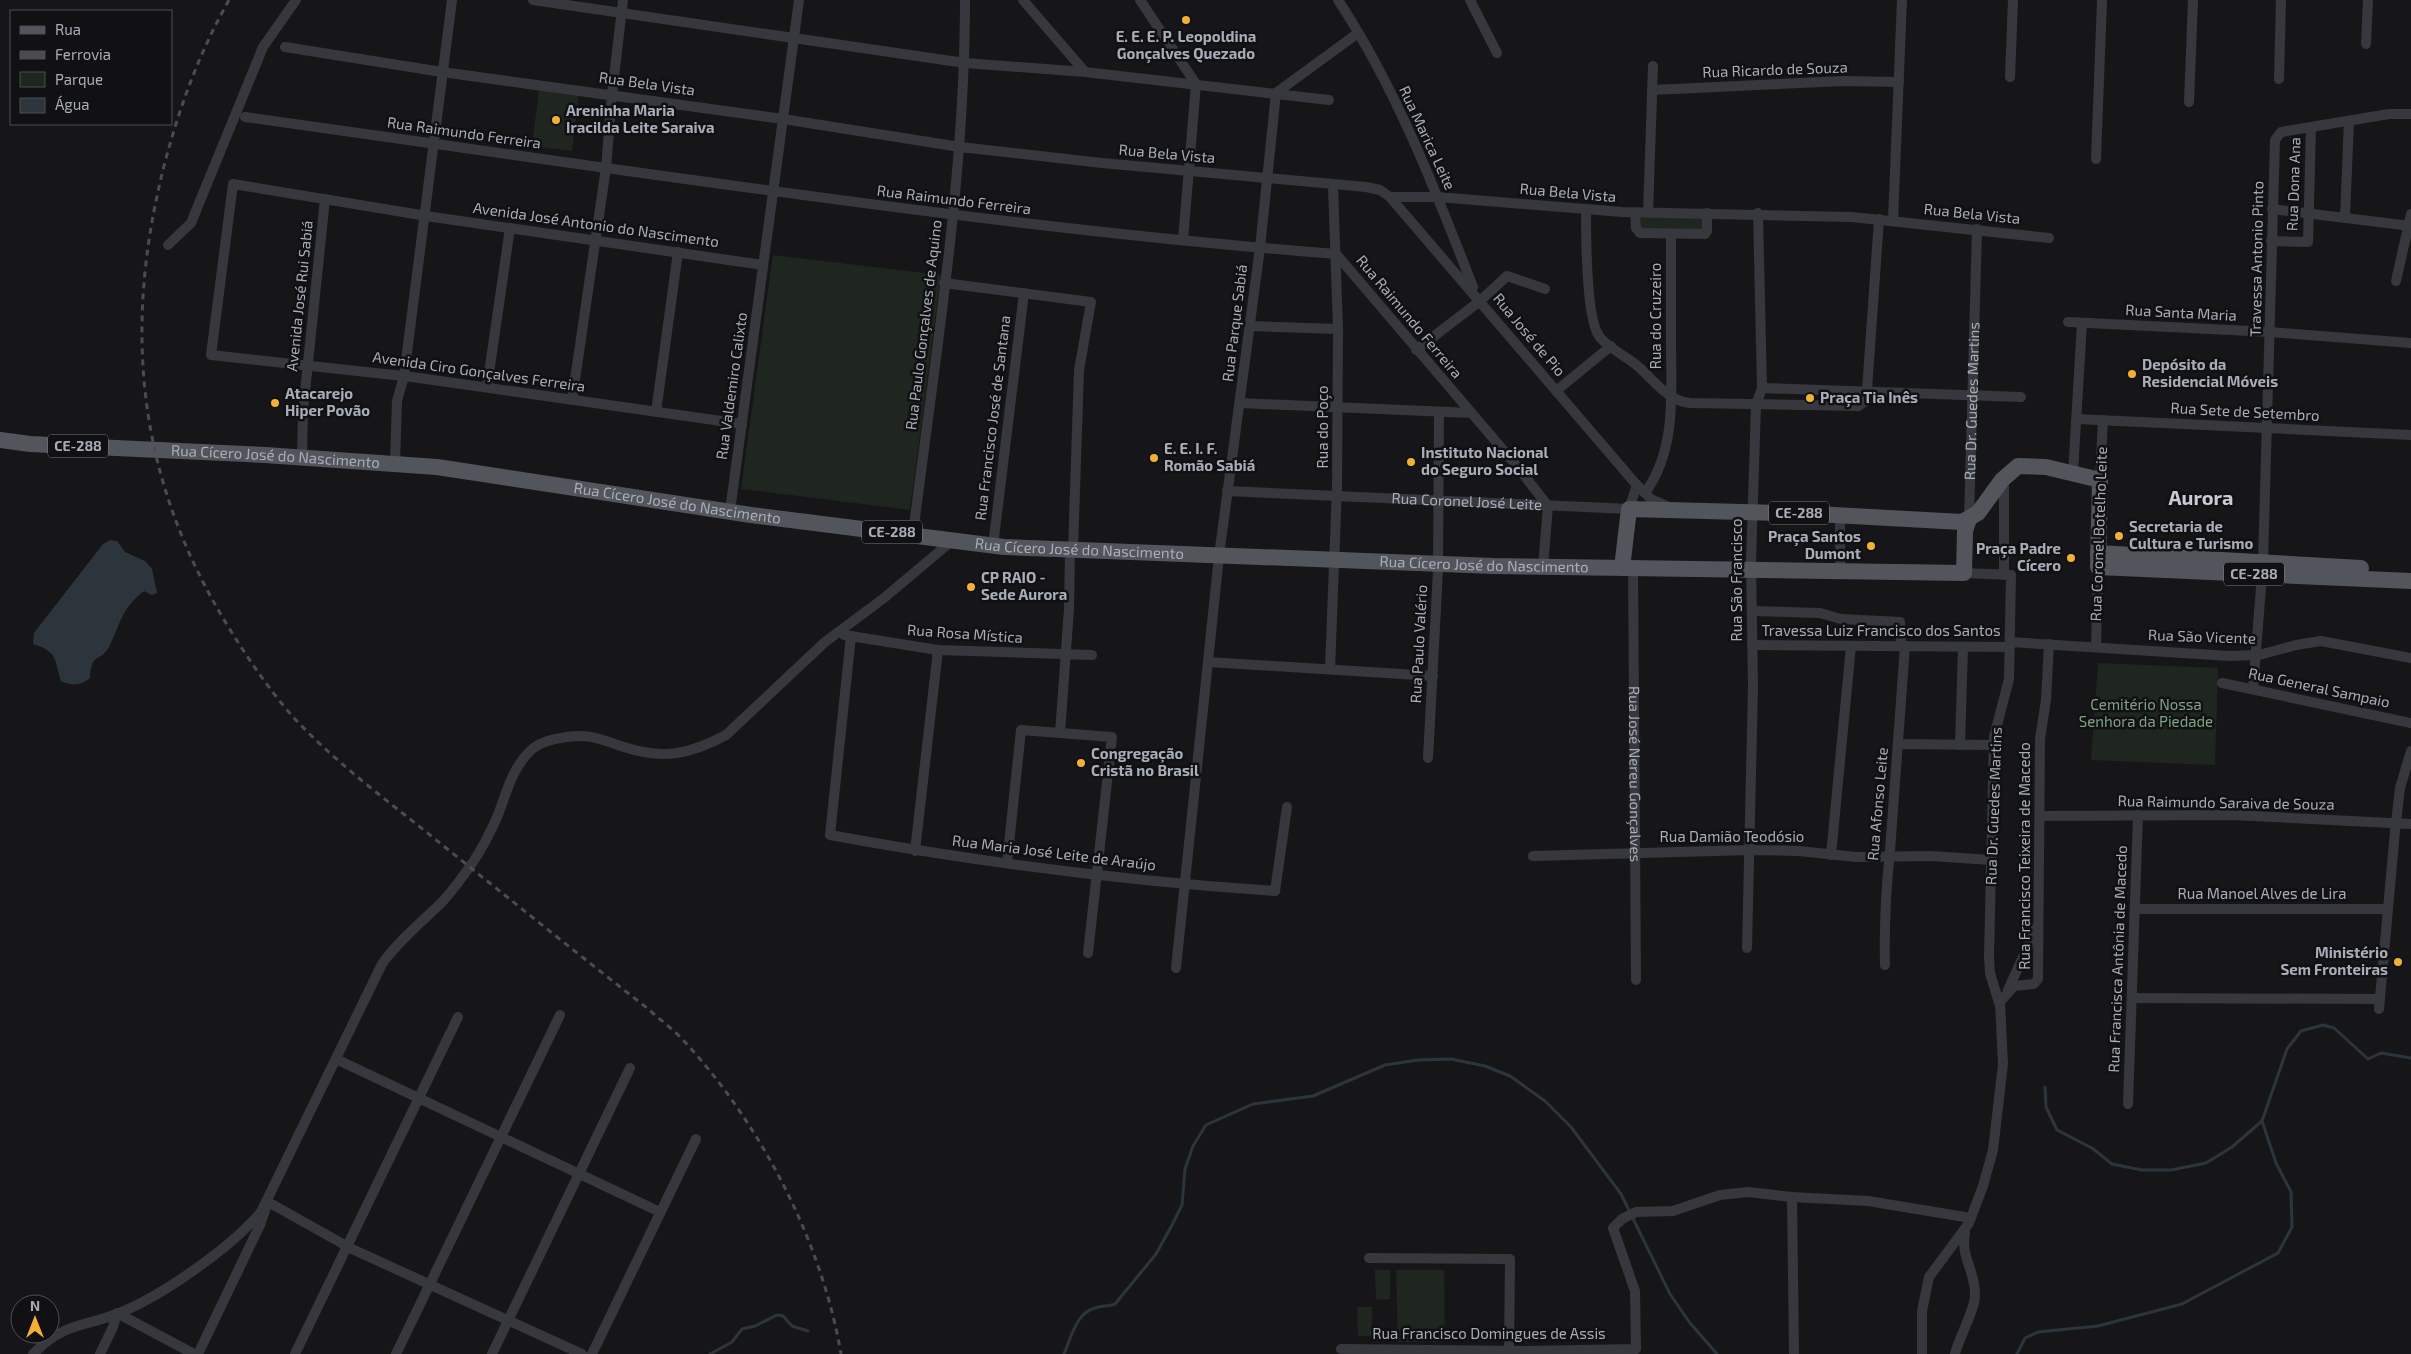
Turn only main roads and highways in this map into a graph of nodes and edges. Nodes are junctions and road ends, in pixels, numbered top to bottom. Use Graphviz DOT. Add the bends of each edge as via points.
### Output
graph roads {
  1 [pos="0,440"];
  2 [pos="1629,510"];
  3 [pos="1969,519"];
  4 [pos="1627,568"];
  5 [pos="2263,568"];
  6 [pos="2411,571"];
  7 [pos="1964,574"];
  8 [pos="2411,581"];
  1 -- 4 [label="main road, Rua Cícero José do Nascimento / CE-288" via="395,463 462,470 730,512 993,546 1335,561"];
  2 -- 3 [label="main road, Rua Coronel José Leite / CE-288" via="1840,515 1956,522"];
  2 -- 4 [label="main road, Rua José Nereu Gonçalves"];
  3 -- 5 [label="main road, Rua Coronel Botelho Leite / CE-288" via="1978,513 2014,468 2026,465 2046,467 2100,480 2098,560"];
  3 -- 7 [label="main road, Rua Dr. Guedes Martins" via="1965,535"];
  4 -- 7 [label="main road, Rua Cícero José do Nascimento / CE-288"];
  5 -- 6 [label="main road, CE-288"];
  5 -- 8 [label="main road, CE-288"];
}
